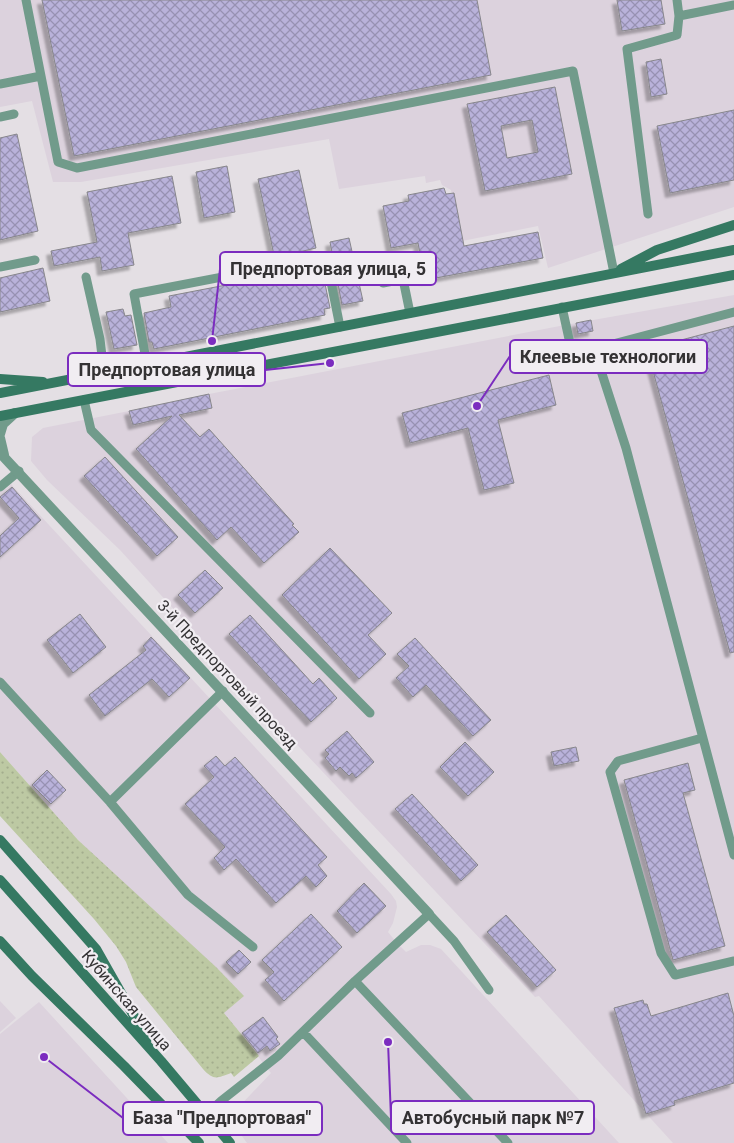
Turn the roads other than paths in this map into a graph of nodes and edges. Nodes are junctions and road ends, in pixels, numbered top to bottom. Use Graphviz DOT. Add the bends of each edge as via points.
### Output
graph roads {
  1 [pos="26,0"];
  2 [pos="676,0"];
  3 [pos="734,4"];
  4 [pos="679,16"];
  5 [pos="41,76"];
  6 [pos="0,84"];
  7 [pos="14,114"];
  8 [pos="0,117"];
  9 [pos="648,214"];
  10 [pos="734,225"];
  11 [pos="734,250"];
  12 [pos="35,260"];
  13 [pos="0,267"];
  14 [pos="614,273"];
  15 [pos="734,275"];
  16 [pos="86,277"];
  17 [pos="383,283"];
  18 [pos="562,307"];
  19 [pos="734,312"];
  20 [pos="410,314"];
  21 [pos="340,327"];
  22 [pos="594,350"];
  23 [pos="147,365"];
  24 [pos="104,373"];
  25 [pos="0,378"];
  26 [pos="54,383"];
  27 [pos="0,393"];
  28 [pos="84,400"];
  29 [pos="15,414"];
  30 [pos="0,416"];
  31 [pos="0,434"];
  32 [pos="0,438"];
  33 [pos="2,454"];
  34 [pos="19,471"];
  35 [pos="0,488"];
  36 [pos="0,682"];
  37 [pos="223,691"];
  38 [pos="370,713"];
  39 [pos="702,738"];
  40 [pos="110,802"];
  41 [pos="0,840"];
  42 [pos="734,855"];
  43 [pos="0,880"];
  44 [pos="429,914"];
  45 [pos="0,942"];
  46 [pos="253,947"];
  47 [pos="734,961"];
  48 [pos="355,981"];
  49 [pos="489,990"];
  50 [pos="303,1032"];
  51 [pos="160,1061"];
  52 [pos="206,1115"];
  53 [pos="199,1143"];
  54 [pos="230,1143"];
  55 [pos="407,1143"];
  56 [pos="508,1143"];
  1 -- 5 [label="lane"];
  2 -- 4 [label="lane"];
  3 -- 4 [label="lane"];
  4 -- 9 [label="lane" via="677,35 627,49"];
  5 -- 6 [label="lane"];
  5 -- 14 [label="lane" via="58,162 77,168 573,71"];
  7 -- 8 [label="lane"];
  10 -- 14 [label="main road" via="657,250"];
  11 -- 14 [label="main road"];
  12 -- 13 [label="lane"];
  14 -- 20 [label="main road"];
  15 -- 18 [label="main road"];
  16 -- 24 [label="lane"];
  17 -- 20 [label="lane" via="403,280"];
  18 -- 22 [label="lane" via="571,348"];
  18 -- 28 [label="main road"];
  19 -- 22 [label="lane"];
  20 -- 21 [label="main road"];
  21 -- 23 [label="main road"];
  21 -- 23 [label="lane" via="326,257 152,290 134,294"];
  22 -- 39 [label="lane" via="626,448"];
  23 -- 24 [label="main road"];
  24 -- 26 [label="main road"];
  25 -- 26 [label="main road"];
  26 -- 27 [label="main road"];
  28 -- 29 [label="main road"];
  28 -- 38 [label="lane" via="91,430"];
  29 -- 30 [label="main road"];
  29 -- 31 [label="street" via="4,424"];
  32 -- 33 [label="street, 3-й Предпортовый проезд"];
  33 -- 34 [label="street, 3-й Предпортовый проезд"];
  34 -- 35 [label="lane"];
  34 -- 37 [label="street, 3-й Предпортовый проезд"];
  36 -- 40 [label="lane"];
  37 -- 40 [label="lane"];
  37 -- 44 [label="street, 3-й Предпортовый проезд"];
  39 -- 42 [label="lane"];
  39 -- 47 [label="lane" via="618,761 610,772 661,953 675,975"];
  40 -- 46 [label="lane" via="188,895"];
  41 -- 51 [label="main road" via="96,949"];
  43 -- 51 [label="main road, Кубинская улица"];
  44 -- 48 [label="lane"];
  44 -- 49 [label="lane" via="454,941"];
  45 -- 53 [label="main road"];
  48 -- 50 [label="lane"];
  48 -- 56 [label="lane"];
  50 -- 52 [label="lane"];
  50 -- 55 [label="lane"];
  51 -- 52 [label="main road, Кубинская улица"];
  52 -- 54 [label="main road, Кубинская улица"];
}
